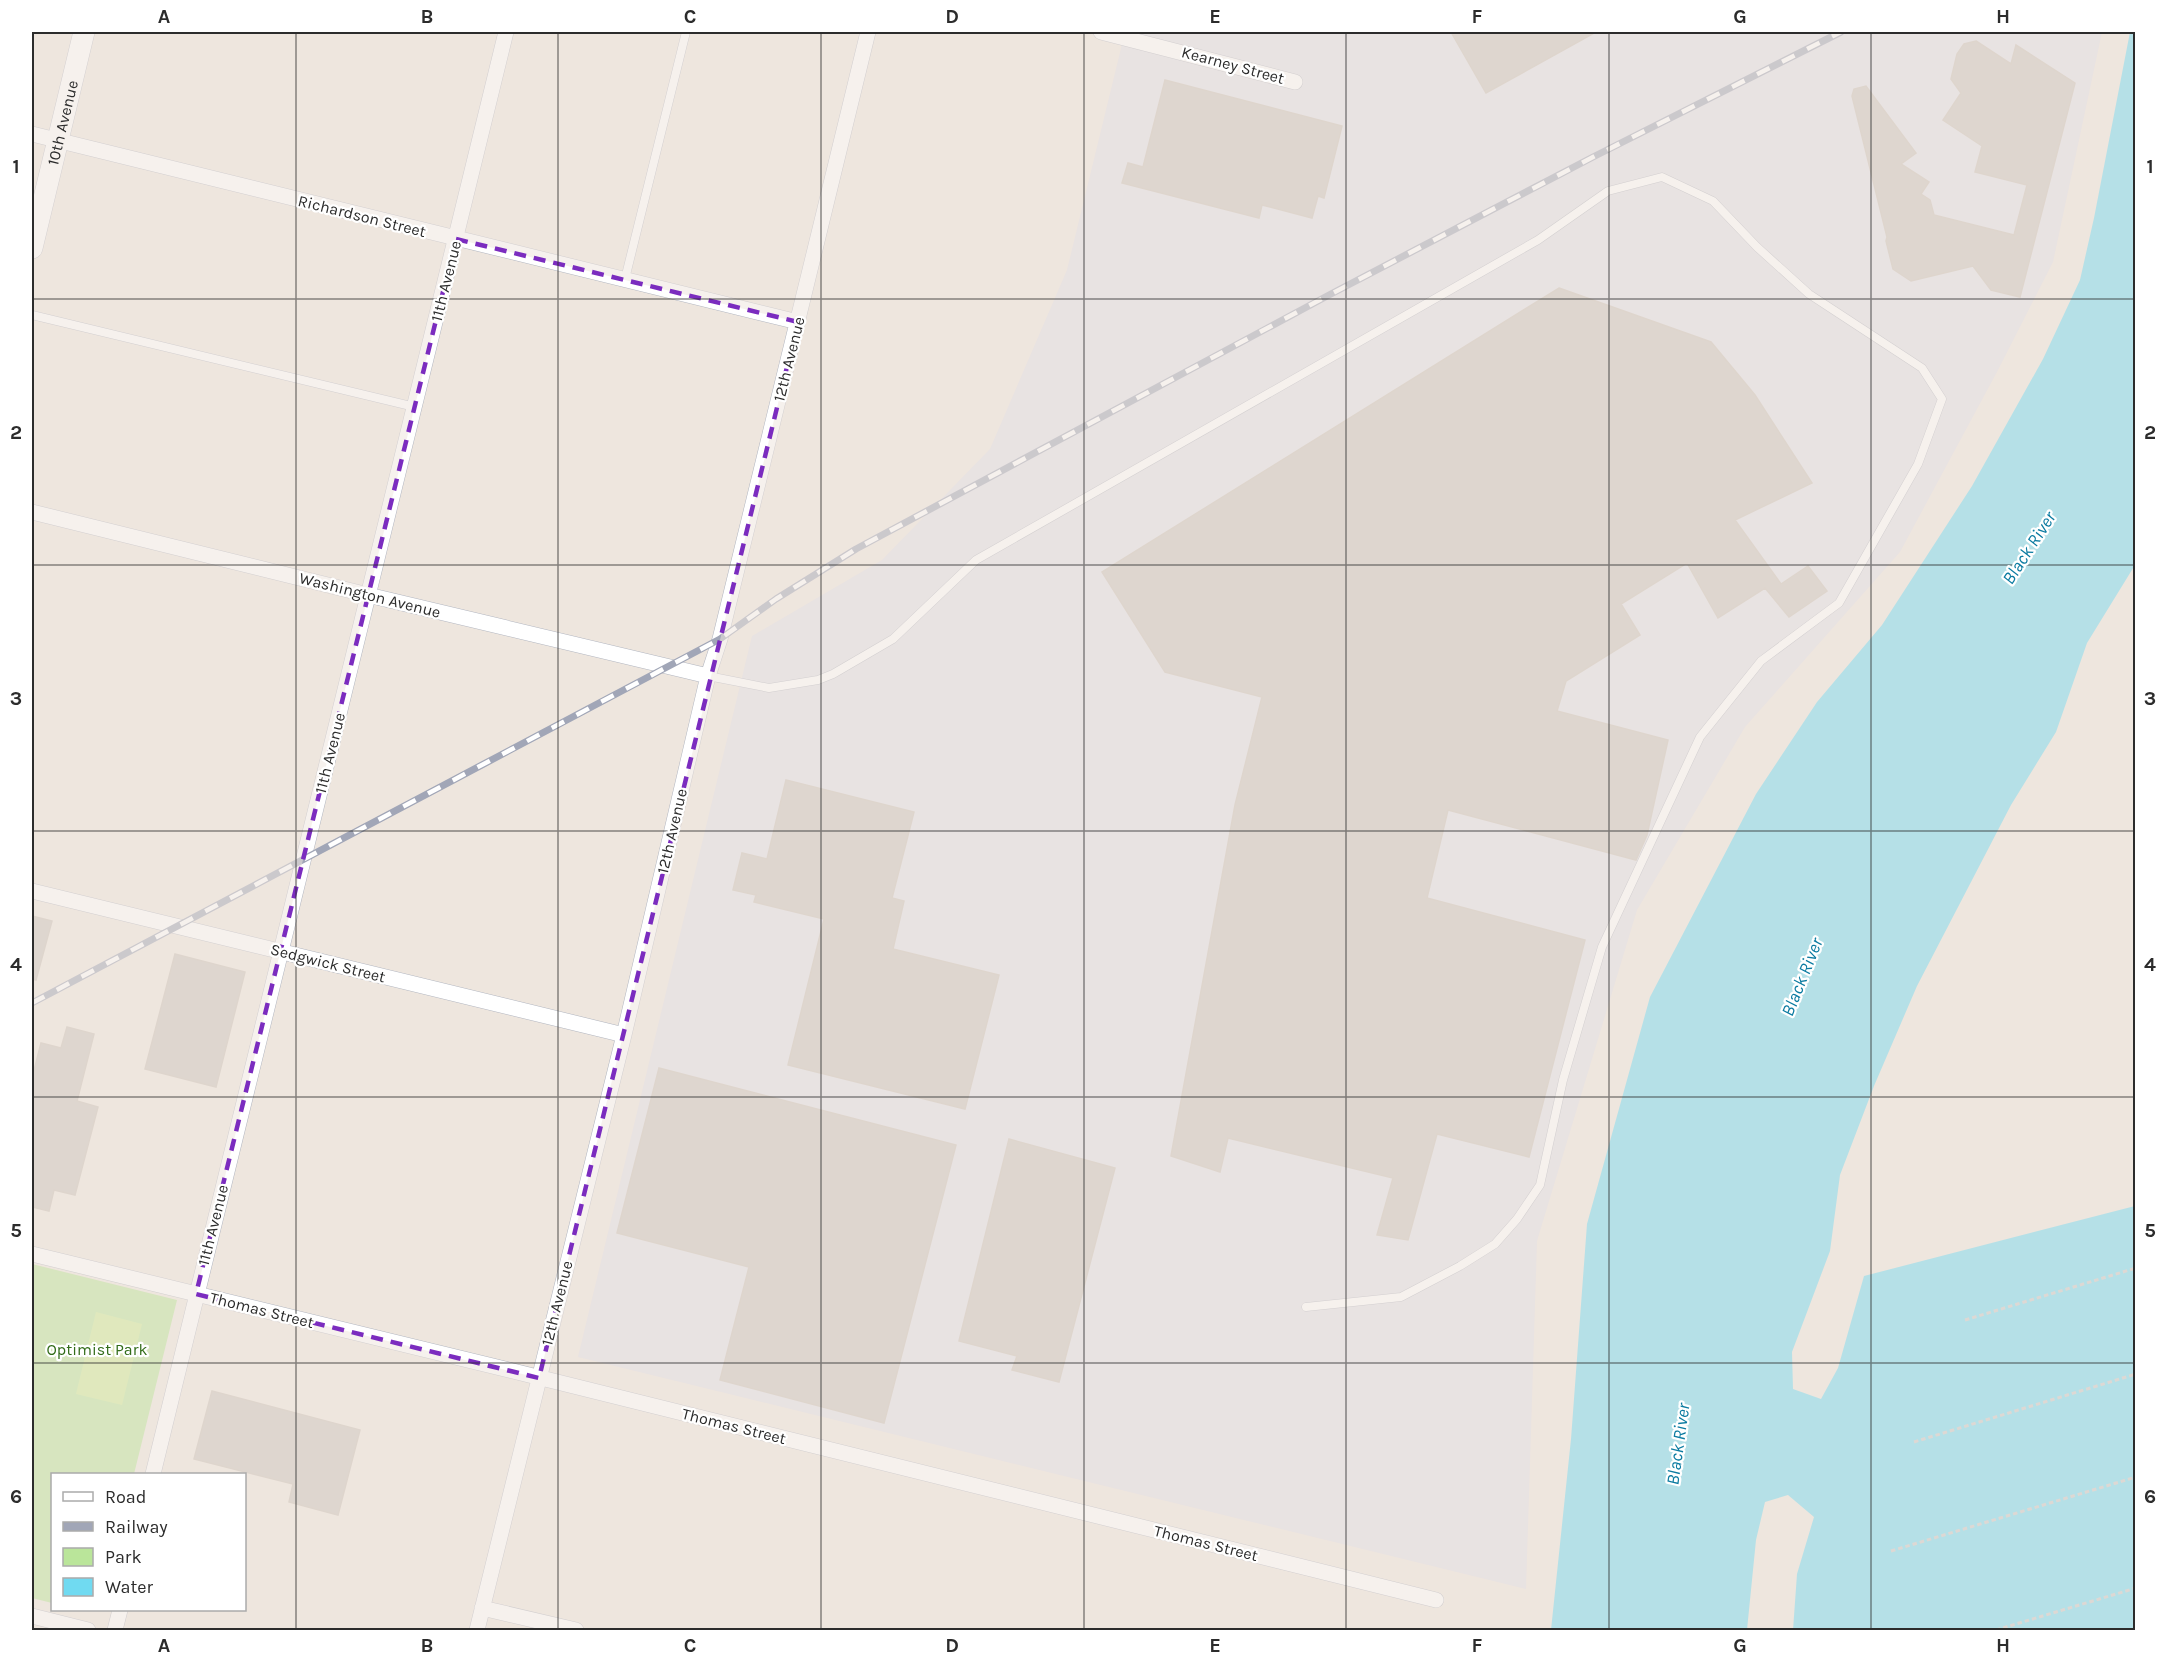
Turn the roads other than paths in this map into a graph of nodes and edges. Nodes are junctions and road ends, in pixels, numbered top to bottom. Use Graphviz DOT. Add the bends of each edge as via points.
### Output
graph roads {
  1 [pos="84,32"];
  2 [pos="506,32"];
  3 [pos="686,32"];
  4 [pos="868,32"];
  5 [pos="1101,32"];
  6 [pos="1295,82"];
  7 [pos="32,134"];
  8 [pos="57,141"];
  9 [pos="456,239"];
  10 [pos="32,248"];
  11 [pos="625,279"];
  12 [pos="32,315"];
  13 [pos="798,322"];
  14 [pos="415,407"];
  15 [pos="32,512"];
  16 [pos="368,595"];
  17 [pos="708,676"];
  18 [pos="32,891"];
  19 [pos="280,952"];
  20 [pos="624,1035"];
  21 [pos="32,1254"];
  22 [pos="196,1294"];
  23 [pos="1306,1306"];
  24 [pos="539,1378"];
  25 [pos="153,1473"];
  26 [pos="1436,1600"];
  27 [pos="482,1608"];
  28 [pos="120,1611"];
  29 [pos="32,1616"];
  30 [pos="88,1630"];
  31 [pos="115,1630"];
  32 [pos="477,1630"];
  33 [pos="576,1630"];
  1 -- 8 [label="street, 10th Avenue"];
  2 -- 9 [label="street, 11th Avenue"];
  3 -- 11 [label="lane"];
  4 -- 13 [label="street, 12th Avenue"];
  5 -- 6 [label="street, Kearney Street"];
  7 -- 8 [label="street, Richardson Street"];
  8 -- 9 [label="street, Richardson Street"];
  8 -- 10 [label="street, 10th Avenue"];
  9 -- 11 [label="street, Richardson Street"];
  9 -- 14 [label="street, 11th Avenue"];
  11 -- 13 [label="street, Richardson Street"];
  12 -- 14 [label="lane"];
  13 -- 17 [label="street, 12th Avenue"];
  14 -- 16 [label="street, 11th Avenue"];
  15 -- 16 [label="street, Washington Avenue"];
  16 -- 17 [label="street, Washington Avenue"];
  16 -- 19 [label="street, 11th Avenue"];
  17 -- 20 [label="street, 12th Avenue"];
  17 -- 23 [label="lane" via="770,688 832,674 893,639 976,560 1538,240 1608,191 1662,177 1713,201 1809,294 1922,368 1942,399 1918,464 1839,603 1761,661 1700,736 1602,947 1563,1080 1540,1185 1495,1244 1401,1297"];
  18 -- 19 [label="street, Sedgwick Street"];
  19 -- 20 [label="street, Sedgwick Street"];
  19 -- 22 [label="street, 11th Avenue"];
  20 -- 24 [label="street, 12th Avenue"];
  21 -- 22 [label="street, Thomas Street"];
  22 -- 24 [label="street, Thomas Street"];
  22 -- 25 [label="street, 11th Avenue"];
  24 -- 26 [label="street, Thomas Street"];
  24 -- 27 [label="street, 12th Avenue"];
  27 -- 32 [label="street, 12th Avenue"];
  27 -- 33 [label="street"];
  28 -- 31 [label="street"];
  29 -- 30 [label="street"];
}
